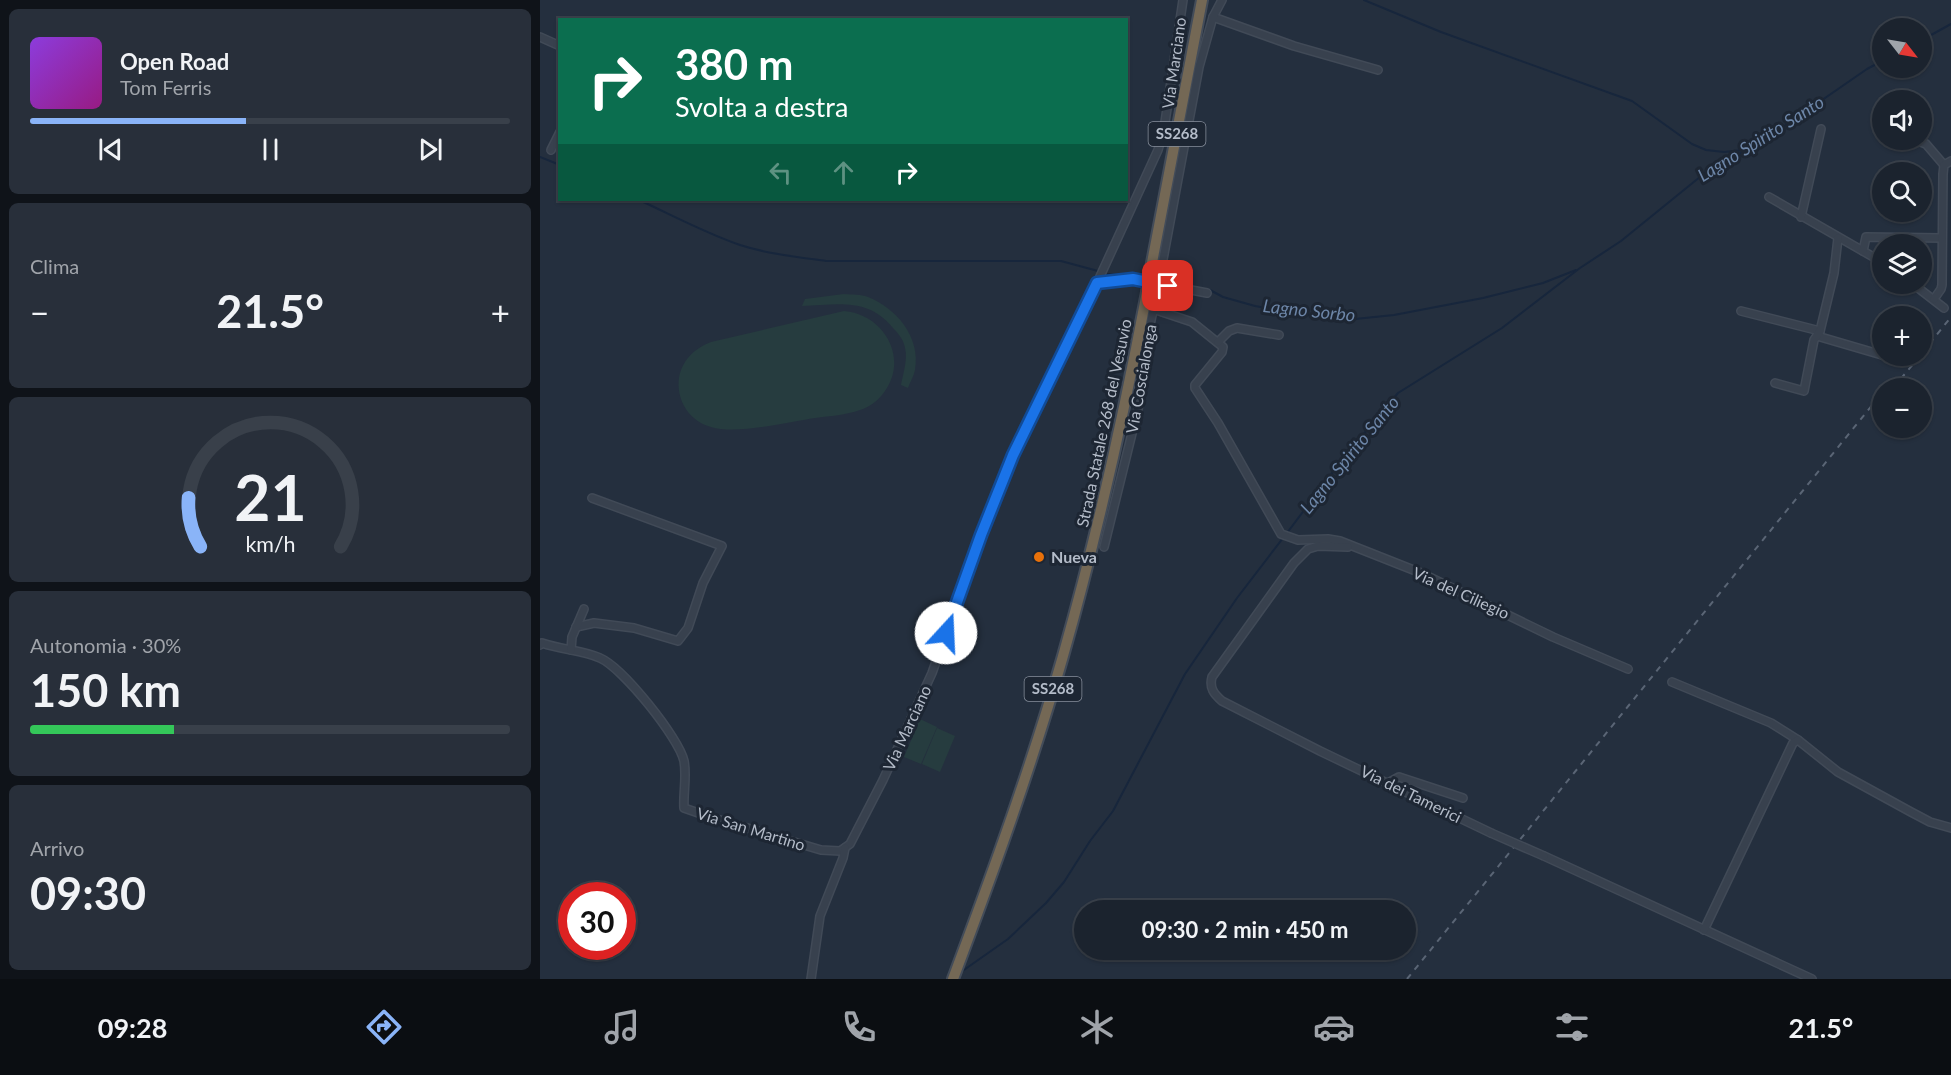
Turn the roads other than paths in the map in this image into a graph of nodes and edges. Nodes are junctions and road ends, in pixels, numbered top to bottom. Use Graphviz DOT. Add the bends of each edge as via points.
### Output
graph roads {
  1 [pos="1183,0"];
  2 [pos="1202,0"];
  3 [pos="1222,0"];
  4 [pos="1213,17"];
  5 [pos="540,37"];
  6 [pos="558,45"];
  7 [pos="1378,70"];
  8 [pos="1821,129"];
  9 [pos="558,136"];
  10 [pos="551,150"];
  11 [pos="1930,150"];
  12 [pos="1948,163"];
  13 [pos="1947,174"];
  14 [pos="1769,197"];
  15 [pos="1801,217"];
  16 [pos="1838,238"];
  17 [pos="1942,238"];
  18 [pos="1863,250"];
  19 [pos="1872,256"];
  20 [pos="1156,269"];
  21 [pos="1097,283"];
  22 [pos="1168,286"];
  23 [pos="1207,293"];
  24 [pos="1151,294"];
  25 [pos="1927,294"];
  26 [pos="1934,299"];
  27 [pos="1944,308"];
  28 [pos="1153,309"];
  29 [pos="1742,311"];
  30 [pos="1163,312"];
  31 [pos="1818,333"];
  32 [pos="1278,335"];
  33 [pos="1218,342"];
  34 [pos="1872,352"];
  35 [pos="1775,383"];
  36 [pos="592,498"];
  37 [pos="1104,547"];
  38 [pos="1351,547"];
  39 [pos="584,609"];
  40 [pos="576,627"];
  41 [pos="540,645"];
  42 [pos="571,650"];
  43 [pos="1628,669"];
  44 [pos="1672,682"];
  45 [pos="1798,740"];
  46 [pos="1388,783"];
  47 [pos="1463,798"];
  48 [pos="1951,828"];
  49 [pos="845,848"];
  50 [pos="1704,930"];
  51 [pos="811,979"];
  52 [pos="953,979"];
  53 [pos="1812,979"];
  1 -- 21 [label="street, Via Marciano" via="1158,150"];
  2 -- 20 [label="highway, Strada Statale 268 del Vesuvio / SS268"];
  3 -- 4 [label="street"];
  4 -- 7 [label="street"];
  4 -- 20 [label="street"];
  5 -- 6 [label="street"];
  8 -- 15 [label="street"];
  9 -- 10 [label="street"];
  11 -- 12 [label="street"];
  12 -- 13 [label="street"];
  13 -- 17 [label="street"];
  14 -- 15 [label="street"];
  15 -- 16 [label="street"];
  16 -- 18 [label="street"];
  16 -- 31 [label="street" via="1834,273"];
  17 -- 18 [label="street" via="1866,237"];
  17 -- 26 [label="street" via="1942,285"];
  18 -- 19 [label="street"];
  20 -- 24 [label="highway, Strada Statale 268 del Vesuvio / SS268, bridge"];
  21 -- 22 [label="street" via="1133,279"];
  21 -- 49 [label="street, Via Marciano" via="1013,455 932,673 855,835"];
  22 -- 23 [label="street"];
  22 -- 30 [label="street"];
  24 -- 28 [label="street, Via Coscialonga"];
  24 -- 52 [label="highway, Strada Statale 268 del Vesuvio / SS268" via="1085,577 1062,658 1008,830"];
  25 -- 26 [label="street"];
  26 -- 27 [label="street"];
  28 -- 30 [label="street"];
  28 -- 37 [label="street, Via Coscialonga" via="1138,409"];
  29 -- 31 [label="street"];
  30 -- 33 [label="street" via="1192,322"];
  31 -- 34 [label="street"];
  31 -- 35 [label="street" via="1804,391"];
  32 -- 33 [label="street" via="1237,328"];
  33 -- 38 [label="street, Via del Ciliegio" via="1224,349 1195,385 1277,530 1298,540 1328,539"];
  36 -- 40 [label="street" via="722,546 703,583 688,628 678,641 634,628 594,623"];
  38 -- 43 [label="street, Via del Ciliegio" via="1421,573"];
  38 -- 46 [label="street, Via dei Tamerici" via="1318,546 1301,556 1224,658 1212,677 1211,688 1222,701"];
  39 -- 40 [label="street"];
  40 -- 42 [label="street"];
  41 -- 42 [label="street, Via San Martino"];
  42 -- 49 [label="street, Via San Martino" via="610,663 665,729 684,762 684,808 821,850 834,852"];
  44 -- 45 [label="street" via="1771,723"];
  45 -- 48 [label="street" via="1838,772 1911,813"];
  45 -- 50 [label="street" via="1793,743"];
  46 -- 47 [label="street" via="1400,777"];
  46 -- 50 [label="street, Via dei Tamerici, bridge"];
  49 -- 51 [label="street, Via Marciano" via="820,915"];
  50 -- 53 [label="street, Via dei Tamerici"];
}
